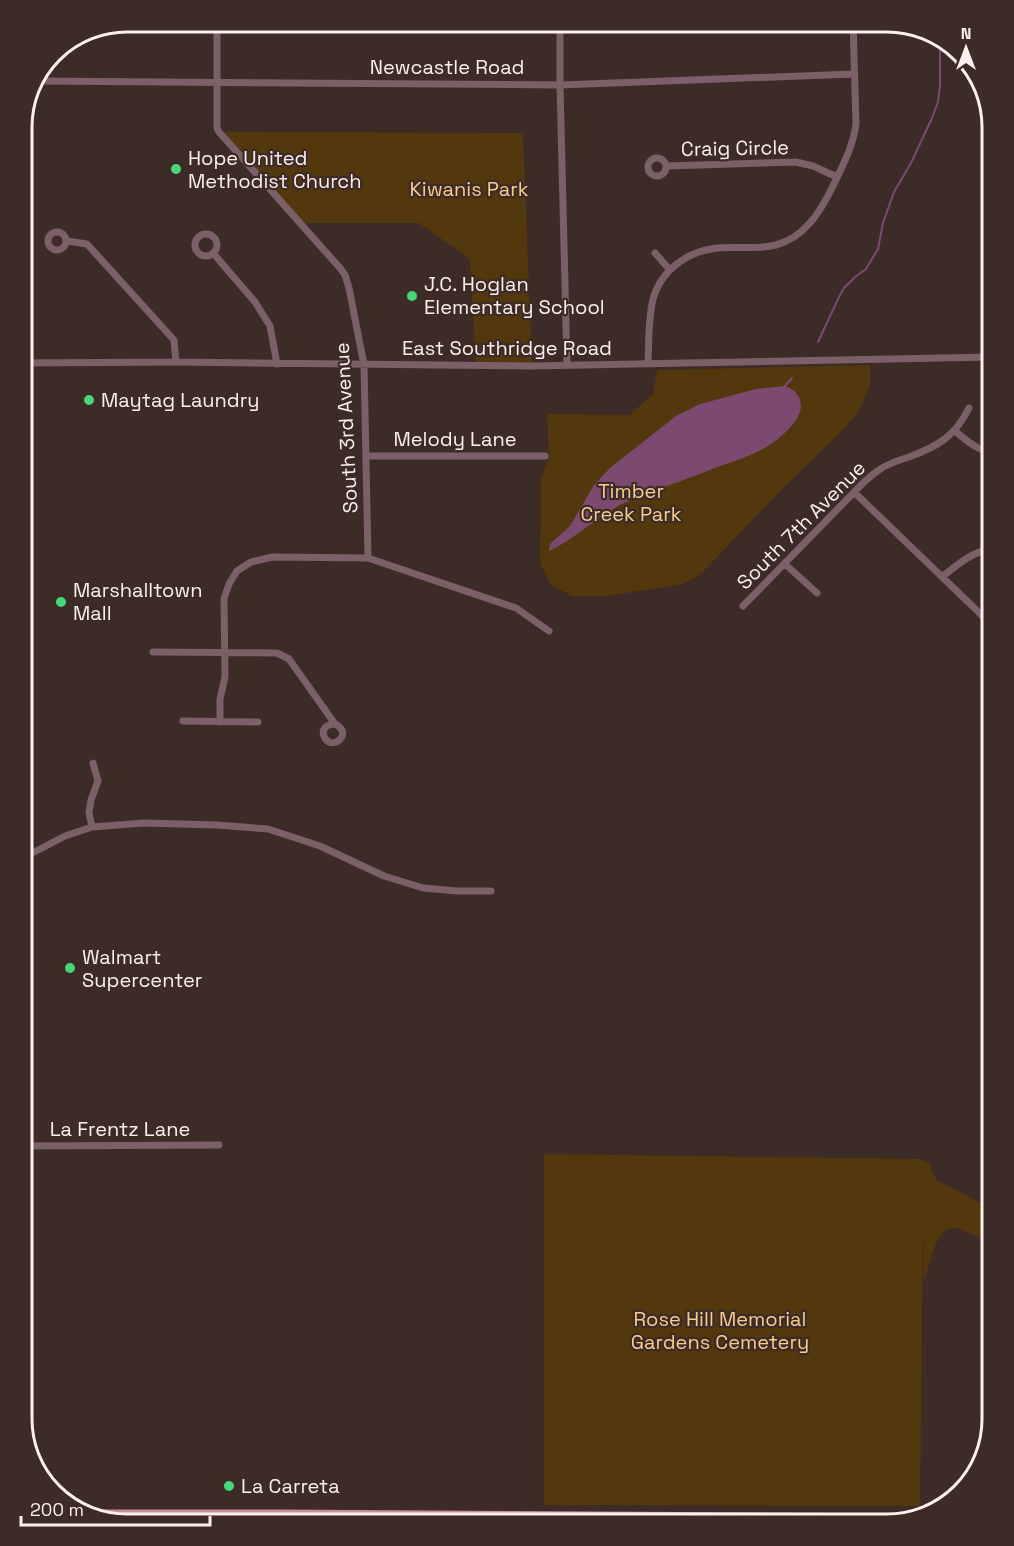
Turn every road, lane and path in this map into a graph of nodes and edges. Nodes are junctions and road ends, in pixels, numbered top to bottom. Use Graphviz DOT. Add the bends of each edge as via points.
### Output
graph roads {
  1 [pos="217,32"];
  2 [pos="560,32"];
  3 [pos="853,32"];
  4 [pos="854,74"];
  5 [pos="43,81"];
  6 [pos="217,82"];
  7 [pos="560,85"];
  8 [pos="666,166"];
  9 [pos="837,177"];
  10 [pos="67,241"];
  11 [pos="213,253"];
  12 [pos="655,253"];
  13 [pos="670,270"];
  14 [pos="982,357"];
  15 [pos="176,362"];
  16 [pos="32,363"];
  17 [pos="648,363"];
  18 [pos="277,364"];
  19 [pos="364,365"];
  20 [pos="567,365"];
  21 [pos="969,408"];
  22 [pos="955,431"];
  23 [pos="982,450"];
  24 [pos="366,456"];
  25 [pos="545,456"];
  26 [pos="854,492"];
  27 [pos="982,550"];
  28 [pos="368,558"];
  29 [pos="785,564"];
  30 [pos="942,577"];
  31 [pos="817,593"];
  32 [pos="743,606"];
  33 [pos="982,615"];
  34 [pos="549,631"];
  35 [pos="153,652"];
  36 [pos="225,652"];
  37 [pos="183,721"];
  38 [pos="220,722"];
  39 [pos="258,722"];
  40 [pos="335,723"];
  41 [pos="93,764"];
  42 [pos="93,827"];
  43 [pos="32,853"];
  44 [pos="491,891"];
  45 [pos="219,1145"];
  46 [pos="32,1146"];
  47 [pos="120,1514"];
  48 [pos="276,1514"];
  1 -- 6 [label="street, South 3rd Avenue"];
  2 -- 7 [label="street"];
  3 -- 4 [label="street"];
  4 -- 7 [label="street, Newcastle Road"];
  4 -- 9 [label="street" via="855,134"];
  5 -- 6 [label="street, Newcastle Road"];
  6 -- 7 [label="street, Newcastle Road"];
  6 -- 19 [label="street, South 3rd Avenue" via="219,132 345,275"];
  7 -- 20 [label="street"];
  8 -- 9 [label="street, Craig Circle" via="796,162"];
  9 -- 13 [label="street" via="817,215 795,236 766,246 703,251 690,255"];
  10 -- 15 [label="street" via="87,244 174,340"];
  11 -- 18 [label="street" via="270,326"];
  12 -- 13 [label="street"];
  13 -- 17 [label="street" via="654,297"];
  14 -- 17 [label="street, East Southridge Road"];
  15 -- 16 [label="street, East Southridge Road"];
  15 -- 18 [label="street, East Southridge Road"];
  17 -- 20 [label="street, East Southridge Road"];
  18 -- 19 [label="street, East Southridge Road"];
  19 -- 20 [label="street, East Southridge Road"];
  19 -- 24 [label="street, South 3rd Avenue"];
  21 -- 22 [label="street, South 7th Avenue"];
  22 -- 23 [label="street"];
  22 -- 26 [label="street, South 7th Avenue" via="925,451 880,469"];
  24 -- 25 [label="street, Melody Lane"];
  24 -- 28 [label="street, South 3rd Avenue"];
  26 -- 29 [label="street, South 7th Avenue"];
  26 -- 30 [label="street"];
  27 -- 30 [label="street"];
  28 -- 34 [label="street" via="516,608"];
  28 -- 36 [label="street" via="272,557 237,571 224,599"];
  29 -- 31 [label="street"];
  29 -- 32 [label="street, South 7th Avenue"];
  30 -- 33 [label="street"];
  35 -- 36 [label="street"];
  36 -- 38 [label="street"];
  36 -- 40 [label="street" via="277,653 290,659"];
  37 -- 38 [label="street"];
  38 -- 39 [label="street"];
  41 -- 42 [label="street" via="98,781 89,813"];
  42 -- 43 [label="street"];
  42 -- 44 [label="street" via="144,823 268,829 423,888"];
  45 -- 46 [label="street, La Frentz Lane"];
  47 -- 48 [label="main road"];
}
